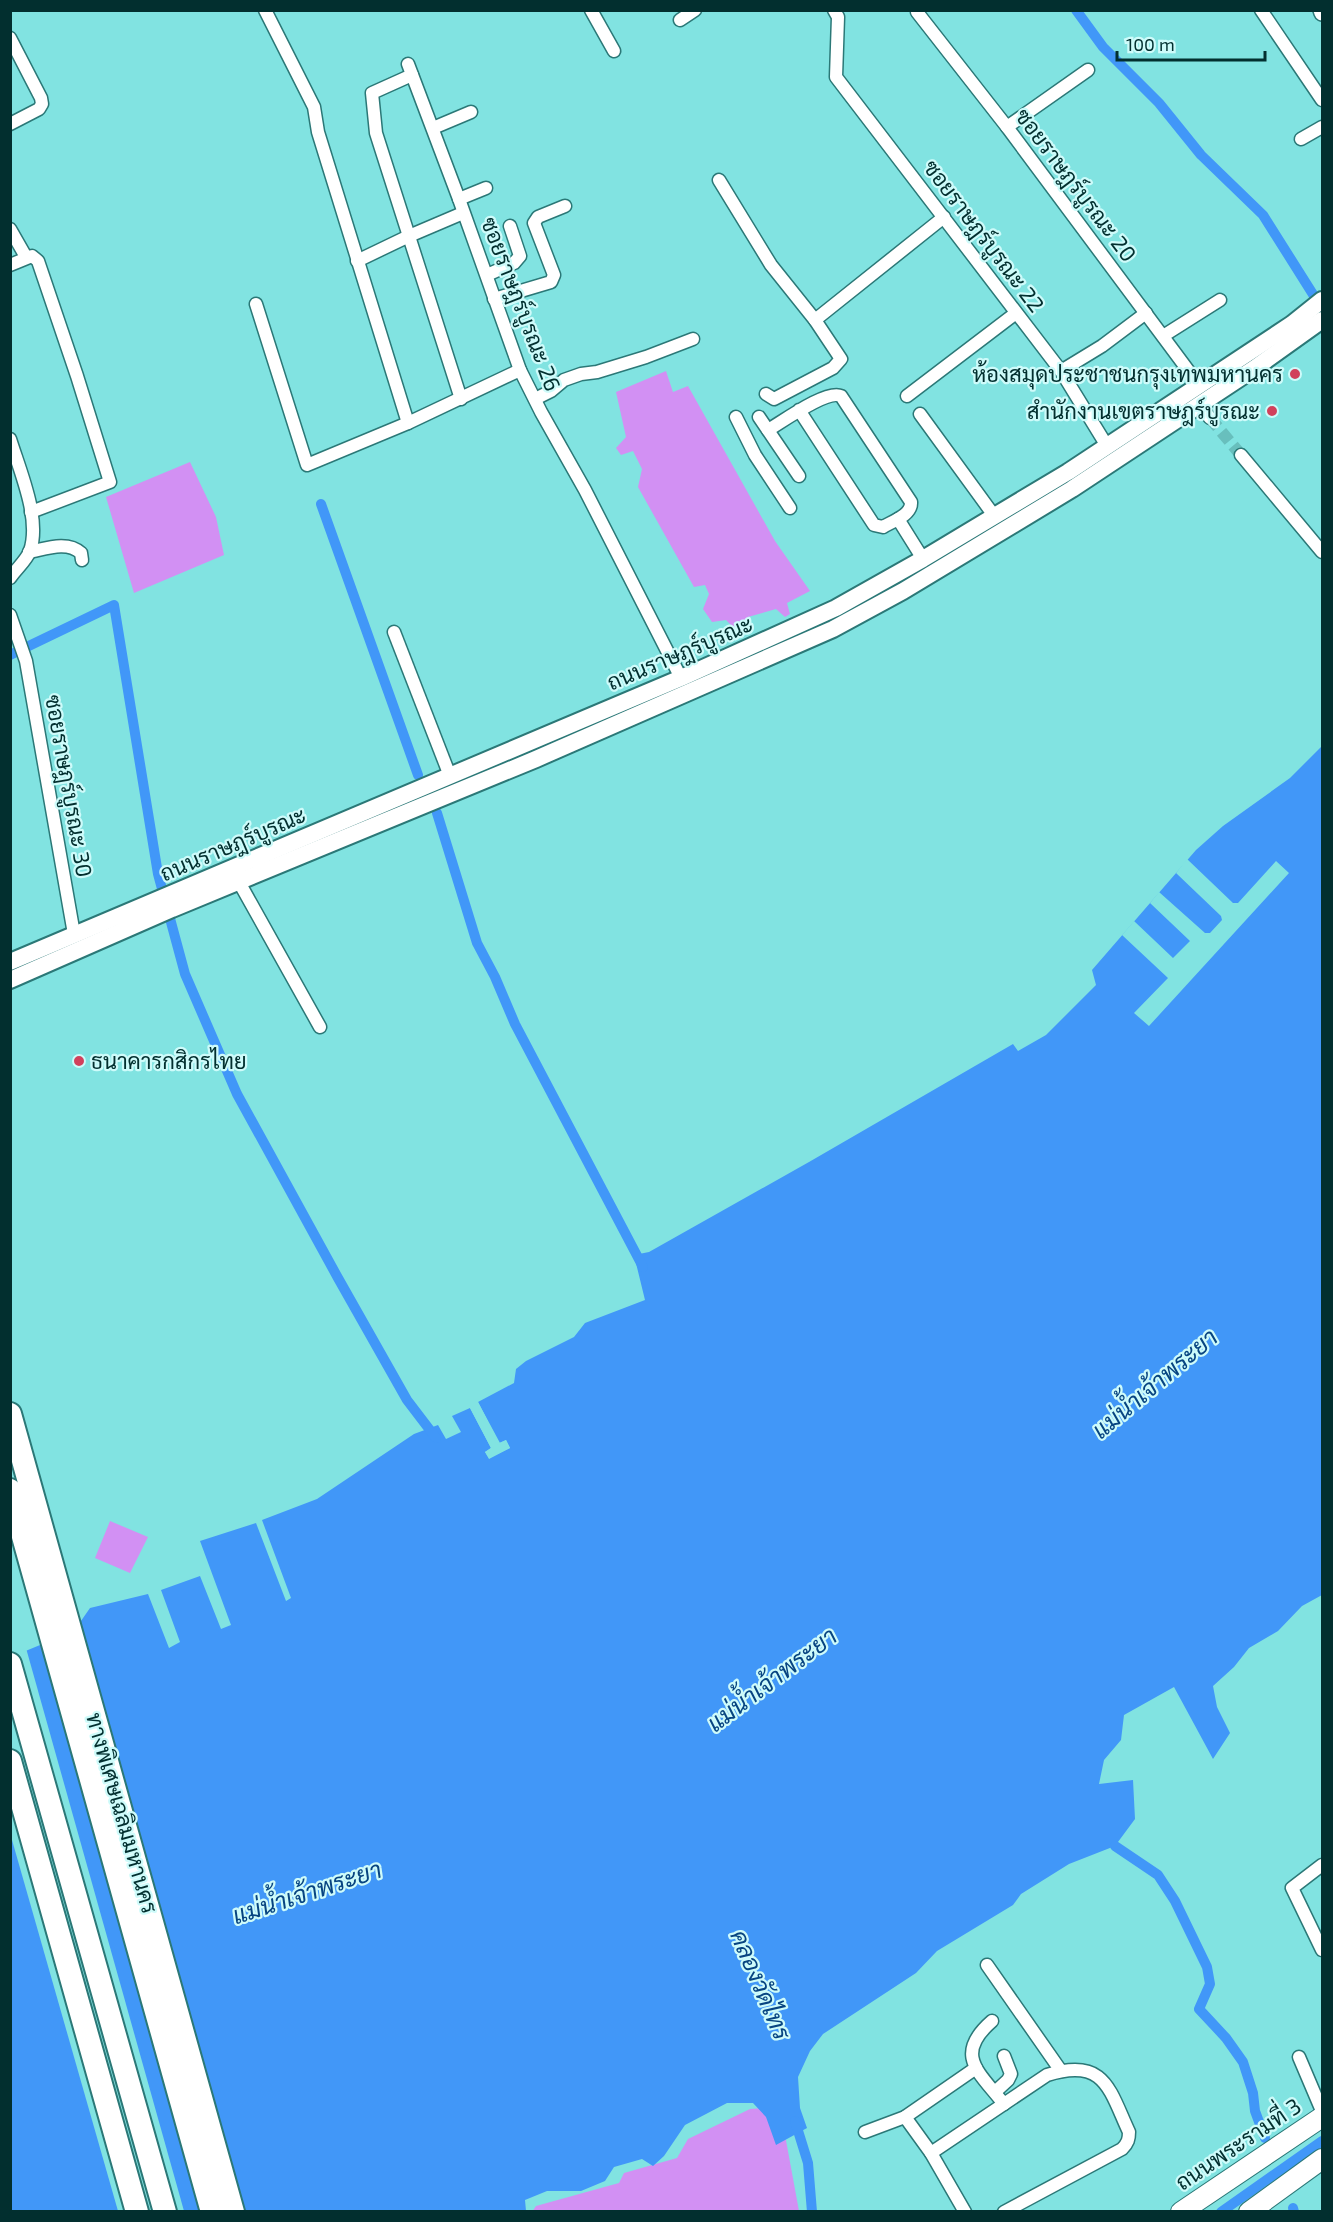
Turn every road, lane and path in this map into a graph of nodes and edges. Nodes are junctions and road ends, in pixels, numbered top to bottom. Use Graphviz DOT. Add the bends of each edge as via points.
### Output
graph roads {
  1 [pos="265,10"];
  2 [pos="591,10"];
  3 [pos="695,10"];
  4 [pos="834,10"];
  5 [pos="1261,10"];
  6 [pos="917,12"];
  7 [pos="680,20"];
  8 [pos="10,38"];
  9 [pos="614,51"];
  10 [pos="1088,70"];
  11 [pos="1323,100"];
  12 [pos="471,112"];
  13 [pos="10,124"];
  14 [pos="1007,127"];
  15 [pos="1323,127"];
  16 [pos="433,128"];
  17 [pos="1301,139"];
  18 [pos="719,180"];
  19 [pos="486,188"];
  20 [pos="459,199"];
  21 [pos="565,206"];
  22 [pos="463,213"];
  23 [pos="944,217"];
  24 [pos="510,226"];
  25 [pos="10,229"];
  26 [pos="409,236"];
  27 [pos="26,257"];
  28 [pos="357,261"];
  29 [pos="10,265"];
  30 [pos="487,275"];
  31 [pos="494,299"];
  32 [pos="1220,300"];
  33 [pos="1323,300"];
  34 [pos="256,304"];
  35 [pos="1146,312"];
  36 [pos="1016,313"];
  37 [pos="815,320"];
  38 [pos="1323,320"];
  39 [pos="1296,330"];
  40 [pos="1163,336"];
  41 [pos="693,339"];
  42 [pos="520,370"];
  43 [pos="1061,371"];
  44 [pos="1199,385"];
  45 [pos="766,394"];
  46 [pos="907,396"];
  47 [pos="461,399"];
  48 [pos="535,399"];
  49 [pos="1199,405"];
  50 [pos="799,410"];
  51 [pos="920,414"];
  52 [pos="736,417"];
  53 [pos="759,417"];
  54 [pos="1210,418"];
  55 [pos="408,423"];
  56 [pos="768,430"];
  57 [pos="10,439"];
  58 [pos="1107,446"];
  59 [pos="1241,455"];
  60 [pos="799,476"];
  61 [pos="790,508"];
  62 [pos="31,512"];
  63 [pos="995,517"];
  64 [pos="898,519"];
  65 [pos="29,552"];
  66 [pos="1323,552"];
  67 [pos="923,559"];
  68 [pos="82,560"];
  69 [pos="10,578"];
  70 [pos="10,615"];
  71 [pos="394,632"];
  72 [pos="681,678"];
  73 [pos="450,776"];
  74 [pos="239,882"];
  75 [pos="164,905"];
  76 [pos="74,934"];
  77 [pos="10,962"];
  78 [pos="10,980"];
  79 [pos="320,1027"];
  80 [pos="10,1414"];
  81 [pos="10,1490"];
  82 [pos="10,1664"];
  83 [pos="10,1761"];
  84 [pos="1323,1865"];
  85 [pos="1323,1950"];
  86 [pos="987,1965"];
  87 [pos="992,2021"];
  88 [pos="1004,2056"];
  89 [pos="1299,2057"];
  90 [pos="976,2068"];
  91 [pos="1061,2071"];
  92 [pos="995,2092"];
  93 [pos="1004,2104"];
  94 [pos="1323,2111"];
  95 [pos="905,2116"];
  96 [pos="1323,2117"];
  97 [pos="865,2132"];
  98 [pos="931,2153"];
  99 [pos="1323,2159"];
  100 [pos="137,2211"];
  101 [pos="165,2211"];
  102 [pos="212,2211"];
  103 [pos="233,2211"];
  104 [pos="965,2211"];
  105 [pos="1004,2211"];
  106 [pos="1181,2211"];
  107 [pos="1249,2211"];
  1 -- 28 [label="street" via="314,107"];
  2 -- 9 [label="street"];
  3 -- 7 [label="street"];
  4 -- 23 [label="street, ซอยราษฎร์บูรณะ 22" via="838,17 836,77"];
  5 -- 11 [label="street"];
  6 -- 14 [label="street, ซอยราษฎร์บูรณะ 20"];
  8 -- 13 [label="street" via="42,104"];
  10 -- 14 [label="street"];
  12 -- 16 [label="street"];
  14 -- 35 [label="street, ซอยราษฎร์บูรณะ 20"];
  15 -- 17 [label="street"];
  16 -- 20 [label="street, ซอยราษฎร์บูรณะ 26"];
  16 -- 26 [label="street, ซอยราษฎร์บูรณะ 26" via="410,69 371,96 376,133"];
  18 -- 37 [label="street" via="771,265"];
  19 -- 20 [label="street"];
  20 -- 22 [label="street, ซอยราษฎร์บูรณะ 26"];
  21 -- 31 [label="street" via="538,217 534,223 554,275 551,282"];
  22 -- 26 [label="street"];
  22 -- 30 [label="street, ซอยราษฎร์บูรณะ 26"];
  23 -- 36 [label="street, ซอยราษฎร์บูรณะ 22"];
  23 -- 37 [label="street"];
  24 -- 30 [label="street" via="520,256 514,263"];
  25 -- 27 [label="street"];
  26 -- 28 [label="street"];
  26 -- 47 [label="street"];
  27 -- 29 [label="street"];
  27 -- 62 [label="street" via="38,261 110,482"];
  28 -- 55 [label="street"];
  30 -- 31 [label="street, ซอยราษฎร์บูรณะ 26"];
  31 -- 42 [label="street, ซอยราษฎร์บูรณะ 26"];
  32 -- 40 [label="street"];
  33 -- 39 [label="main road, ถนนราษฎร์บูรณะ"];
  34 -- 55 [label="street" via="307,465"];
  35 -- 40 [label="street, ซอยราษฎร์บูรณะ 20"];
  35 -- 43 [label="street"];
  36 -- 43 [label="street, ซอยราษฎร์บูรณะ 22"];
  36 -- 46 [label="street"];
  37 -- 45 [label="street" via="841,361 774,399"];
  38 -- 39 [label="main road, ถนนราษฎร์บูรณะ"];
  39 -- 44 [label="main road, ถนนราษฎร์บูรณะ"];
  39 -- 49 [label="main road, ถนนราษฎร์บูรณะ"];
  40 -- 44 [label="street, ซอยราษฎร์บูรณะ 20"];
  41 -- 48 [label="street" via="569,378"];
  42 -- 47 [label="street"];
  42 -- 48 [label="street, ซอยราษฎร์บูรณะ 26"];
  43 -- 58 [label="street, ซอยราษฎร์บูรณะ 22"];
  44 -- 58 [label="main road, ถนนราษฎร์บูรณะ"];
  47 -- 55 [label="street"];
  48 -- 72 [label="street, ซอยราษฎร์บูรณะ 26"];
  49 -- 54 [label="street"];
  49 -- 74 [label="main road, ถนนราษฎร์บูรณะ" via="1016,523 834,629 547,755"];
  50 -- 56 [label="street"];
  50 -- 64 [label="street" via="874,525 883,527"];
  50 -- 64 [label="street" via="832,394 841,396 911,502 911,508"];
  51 -- 63 [label="street"];
  52 -- 61 [label="street" via="755,455"];
  53 -- 56 [label="street"];
  56 -- 60 [label="street"];
  57 -- 62 [label="street"];
  58 -- 63 [label="main road, ถนนราษฎร์บูรณะ"];
  59 -- 66 [label="street"];
  62 -- 65 [label="street" via="33,534"];
  63 -- 67 [label="main road, ถนนราษฎร์บูรณะ"];
  64 -- 67 [label="street"];
  65 -- 68 [label="street" via="70,547 81,553"];
  65 -- 69 [label="street"];
  67 -- 72 [label="main road, ถนนราษฎร์บูรณะ" via="827,613"];
  70 -- 76 [label="street, ซอยราษฎร์บูรณะ 30" via="26,661"];
  71 -- 73 [label="street"];
  72 -- 73 [label="main road, ถนนราษฎร์บูรณะ"];
  73 -- 75 [label="main road, ถนนราษฎร์บูรณะ"];
  74 -- 75 [label="main road, ถนนราษฎร์บูรณะ"];
  74 -- 79 [label="street"];
  75 -- 76 [label="main road, ถนนราษฎร์บูรณะ"];
  75 -- 78 [label="main road, ถนนราษฎร์บูรณะ"];
  76 -- 77 [label="main road, ถนนราษฎร์บูรณะ"];
  80 -- 103 [label="highway, ทางพิเศษเฉลิมมหานคร"];
  81 -- 102 [label="highway, ทางพิเศษเฉลิมมหานคร"];
  82 -- 101 [label="highway"];
  83 -- 100 [label="highway"];
  84 -- 85 [label="street" via="1292,1888"];
  86 -- 91 [label="street"];
  87 -- 90 [label="street" via="972,2047"];
  88 -- 92 [label="street" via="1011,2074"];
  89 -- 94 [label="street"];
  90 -- 92 [label="street"];
  90 -- 95 [label="street"];
  91 -- 93 [label="street" via="1047,2075"];
  91 -- 105 [label="street" via="1092,2073 1106,2082 1129,2139 1122,2149"];
  92 -- 93 [label="street"];
  93 -- 98 [label="street"];
  95 -- 97 [label="street"];
  95 -- 98 [label="street"];
  96 -- 106 [label="main road, ถนนพระรามที่ 3"];
  98 -- 104 [label="street"];
  99 -- 107 [label="main road"];
}
